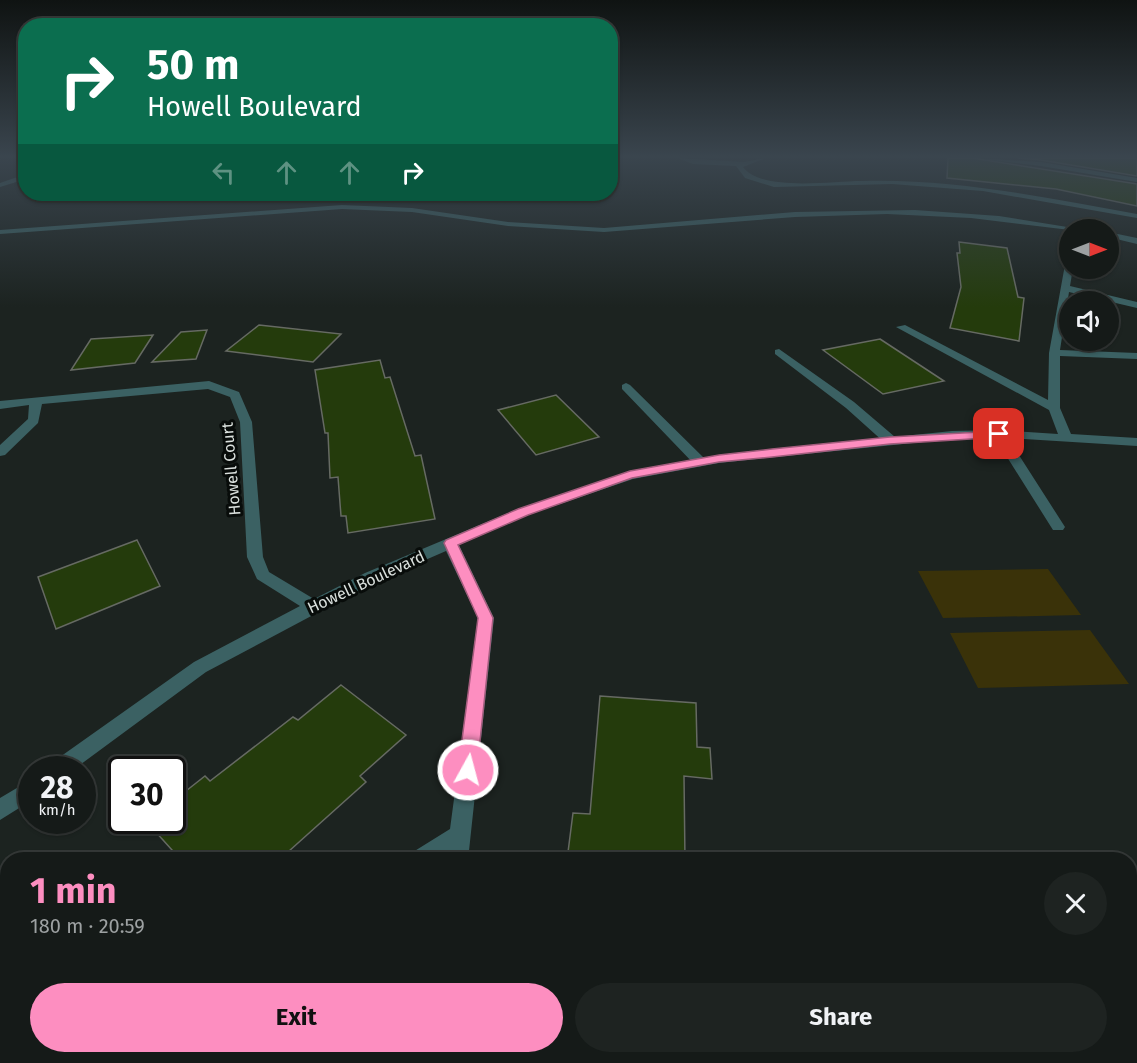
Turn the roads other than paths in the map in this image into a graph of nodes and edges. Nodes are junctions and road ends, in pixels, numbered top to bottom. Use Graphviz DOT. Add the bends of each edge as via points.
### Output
graph roads {
  1 [pos="334,208"];
  2 [pos="356,208"];
  3 [pos="1089,208"];
  4 [pos="1137,216"];
  5 [pos="1059,227"];
  6 [pos="0,232"];
  7 [pos="1119,237"];
  8 [pos="1137,241"];
  9 [pos="1067,279"];
  10 [pos="1065,288"];
  11 [pos="1137,305"];
  12 [pos="901,327"];
  13 [pos="779,352"];
  14 [pos="1054,353"];
  15 [pos="1137,356"];
  16 [pos="626,387"];
  17 [pos="36,401"];
  18 [pos="0,405"];
  19 [pos="1054,408"];
  20 [pos="999,434"];
  21 [pos="1066,437"];
  22 [pos="890,440"];
  23 [pos="1137,442"];
  24 [pos="0,452"];
  25 [pos="700,462"];
  26 [pos="1058,527"];
  27 [pos="450,543"];
  28 [pos="314,606"];
  29 [pos="76,756"];
  30 [pos="18,798"];
  31 [pos="0,810"];
  32 [pos="460,835"];
  33 [pos="432,852"];
  34 [pos="458,852"];
  1 -- 6 [label="street"];
  2 -- 5 [label="street" via="412,210 585,230 861,212 935,213"];
  3 -- 4 [label="street"];
  7 -- 8 [label="street"];
  9 -- 10 [label="street"];
  10 -- 11 [label="street"];
  10 -- 14 [label="street"];
  12 -- 19 [label="street"];
  13 -- 22 [label="street"];
  14 -- 15 [label="street"];
  14 -- 19 [label="street"];
  16 -- 25 [label="street"];
  17 -- 18 [label="street, Howell Court"];
  17 -- 24 [label="street" via="34,420"];
  17 -- 28 [label="street, Howell Court" via="209,385 235,395 246,422 255,557 263,575"];
  19 -- 21 [label="street"];
  20 -- 21 [label="street, Howell Boulevard"];
  20 -- 22 [label="street, Howell Boulevard"];
  20 -- 26 [label="street"];
  21 -- 23 [label="street, Howell Boulevard"];
  22 -- 25 [label="street, Howell Boulevard"];
  25 -- 27 [label="street, Howell Boulevard" via="630,475 523,512"];
  27 -- 28 [label="street, Howell Boulevard"];
  27 -- 32 [label="street" via="486,618"];
  28 -- 29 [label="street, Howell Boulevard" via="200,667"];
  30 -- 31 [label="street"];
  32 -- 33 [label="street"];
  32 -- 34 [label="street"];
}
